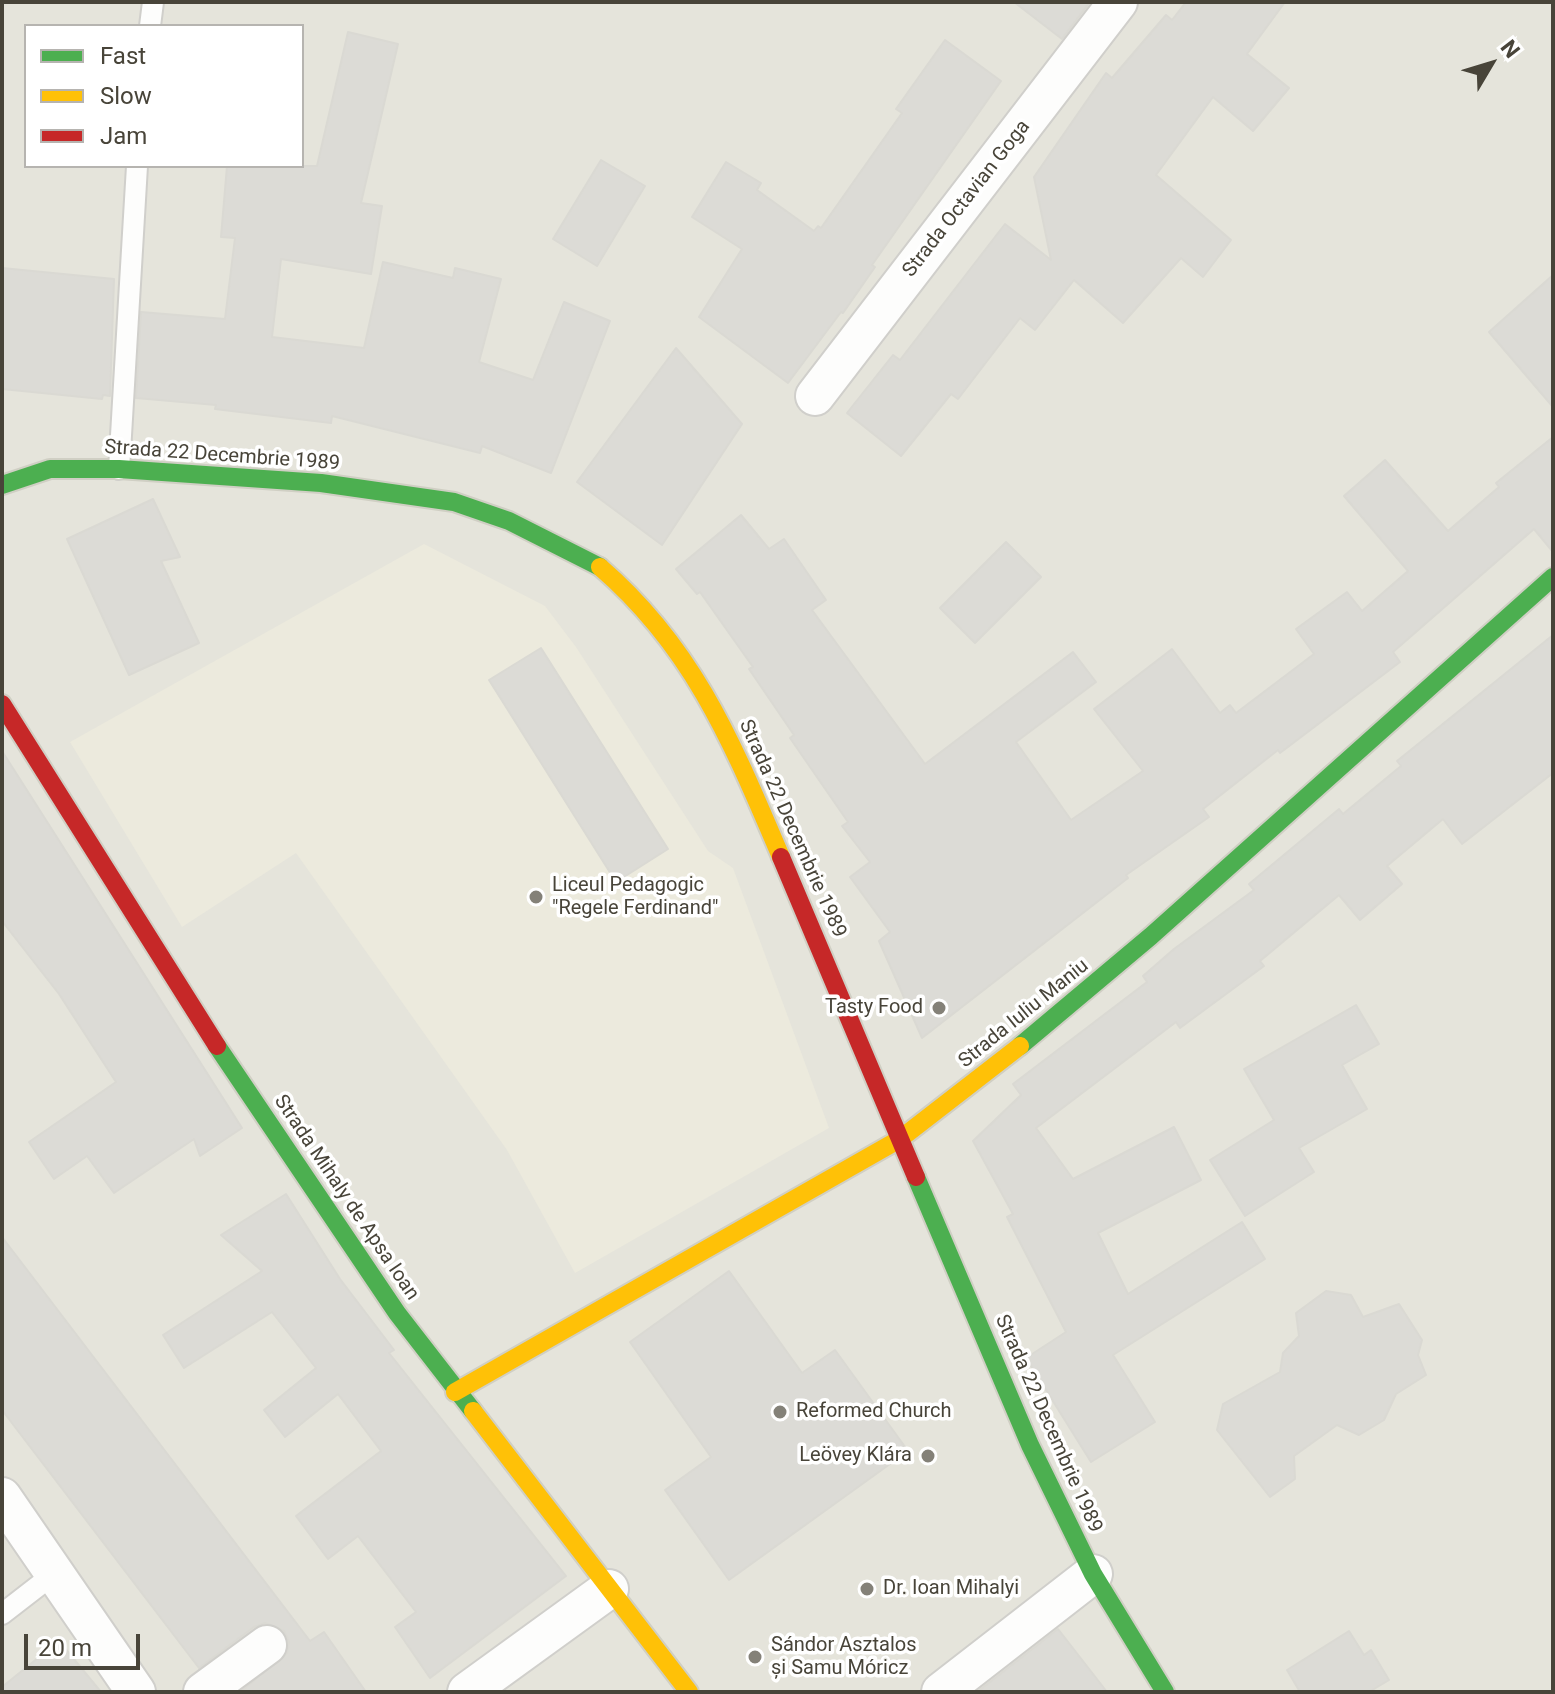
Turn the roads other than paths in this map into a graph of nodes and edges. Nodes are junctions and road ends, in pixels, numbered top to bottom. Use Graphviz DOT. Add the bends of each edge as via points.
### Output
graph roads {
  1 [pos="153,2"];
  2 [pos="1118,2"];
  3 [pos="150,24"];
  4 [pos="137,168"];
  5 [pos="815,396"];
  6 [pos="119,469"];
  7 [pos="2,485"];
  8 [pos="1553,577"];
  9 [pos="2,704"];
  10 [pos="900,1139"];
  11 [pos="455,1392"];
  12 [pos="2,1497"];
  13 [pos="55,1573"];
  14 [pos="1093,1574"];
  15 [pos="609,1589"];
  16 [pos="2,1614"];
  17 [pos="267,1645"];
  18 [pos="136,1692"];
  19 [pos="203,1692"];
  20 [pos="467,1692"];
  21 [pos="689,1692"];
  22 [pos="941,1692"];
  23 [pos="1165,1692"];
  1 -- 3 [label="lane"];
  2 -- 5 [label="street, Strada Octavian Goga"];
  4 -- 6 [label="lane"];
  6 -- 7 [label="main road, Strada 22 Decembrie 1989" via="50,469"];
  6 -- 10 [label="main road, Strada 22 Decembrie 1989" via="321,483 454,502 549,538 605,571 634,596 685,660 728,732"];
  8 -- 10 [label="main road, Strada Iuliu Maniu" via="1067,1010"];
  9 -- 11 [label="main road, Strada Mihaly de Apsa Ioan" via="234,1071"];
  10 -- 11 [label="main road, Strada Iuliu Maniu"];
  10 -- 14 [label="main road, Strada 22 Decembrie 1989" via="1030,1445"];
  11 -- 15 [label="main road, Strada Mihaly de Apsa Ioan"];
  12 -- 13 [label="street"];
  13 -- 16 [label="lane"];
  13 -- 18 [label="street"];
  14 -- 22 [label="street"];
  14 -- 23 [label="main road, Strada 22 Decembrie 1989"];
  15 -- 20 [label="street"];
  15 -- 21 [label="main road, Strada Mihaly de Apsa Ioan"];
  17 -- 19 [label="street"];
}
